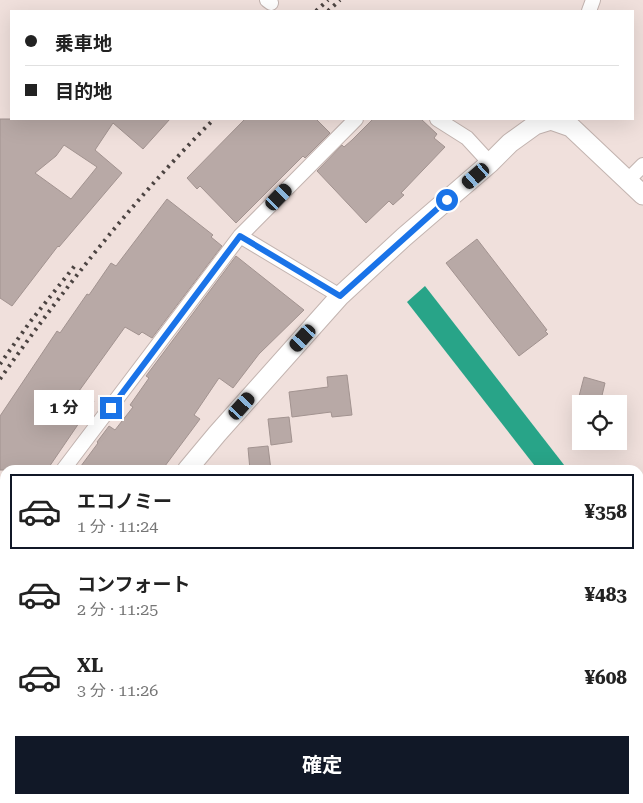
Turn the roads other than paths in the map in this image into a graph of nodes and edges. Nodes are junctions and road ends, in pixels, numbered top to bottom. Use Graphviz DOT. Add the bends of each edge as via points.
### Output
graph roads {
  1 [pos="355,120"];
  2 [pos="439,120"];
  3 [pos="550,120"];
  4 [pos="554,120"];
  5 [pos="490,163"];
  6 [pos="643,165"];
  7 [pos="628,180"];
  8 [pos="643,195"];
  9 [pos="240,236"];
  10 [pos="340,296"];
  11 [pos="68,465"];
  12 [pos="191,465"];
  1 -- 9 [label="street"];
  2 -- 5 [label="street" via="467,138"];
  3 -- 5 [label="street" via="510,143"];
  4 -- 7 [label="street" via="571,127"];
  5 -- 10 [label="street"];
  6 -- 7 [label="street"];
  7 -- 8 [label="street"];
  9 -- 10 [label="street"];
  9 -- 11 [label="street"];
  10 -- 12 [label="street"];
}
